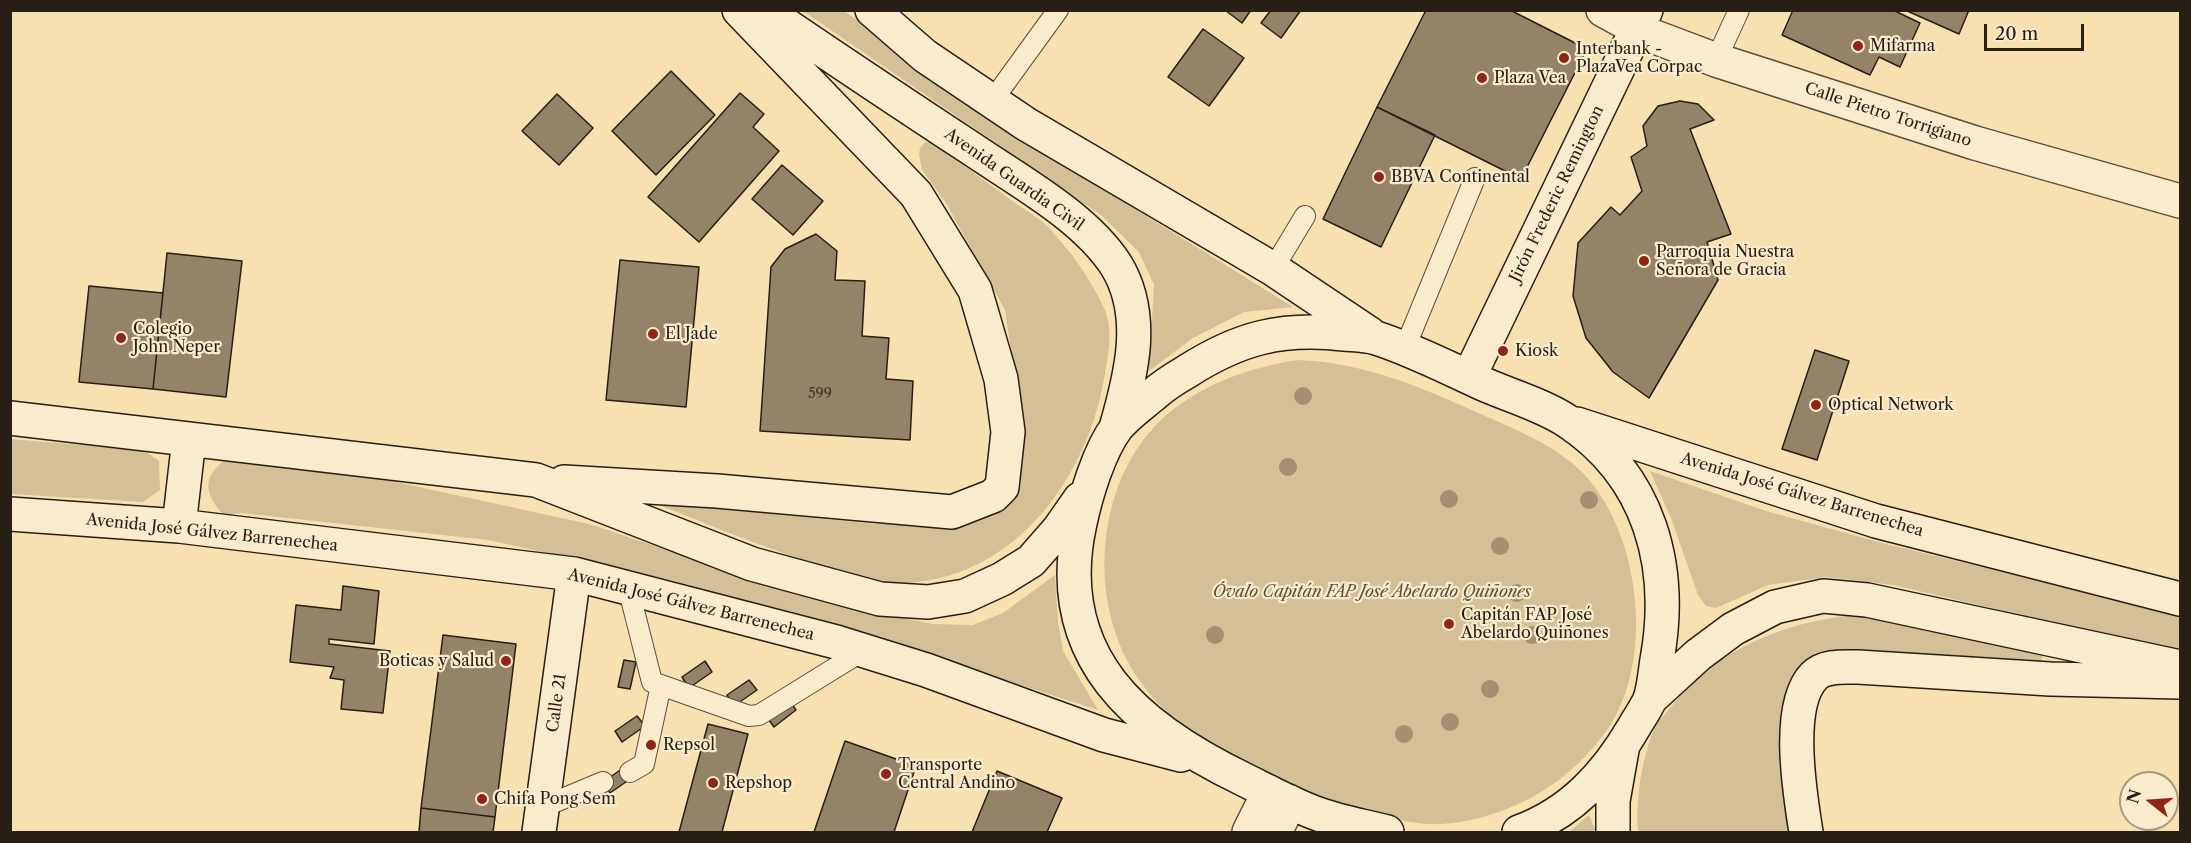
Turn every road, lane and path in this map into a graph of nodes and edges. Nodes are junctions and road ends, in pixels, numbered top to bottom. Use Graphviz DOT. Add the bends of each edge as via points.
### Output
graph roads {
  1 [pos="739,10"];
  2 [pos="764,10"];
  3 [pos="872,10"];
  4 [pos="1058,10"];
  5 [pos="1602,10"];
  6 [pos="1740,10"];
  7 [pos="1642,19"];
  8 [pos="1716,60"];
  9 [pos="992,101"];
  10 [pos="1474,178"];
  11 [pos="2181,201"];
  12 [pos="1305,216"];
  13 [pos="1273,269"];
  14 [pos="1374,337"];
  15 [pos="1404,350"];
  16 [pos="1468,377"];
  17 [pos="10,418"];
  18 [pos="1565,420"];
  19 [pos="1116,428"];
  20 [pos="189,439"];
  21 [pos="536,480"];
  22 [pos="1088,487"];
  23 [pos="10,514"];
  24 [pos="179,526"];
  25 [pos="574,574"];
  26 [pos="628,587"];
  27 [pos="2181,599"];
  28 [pos="864,650"];
  29 [pos="2181,667"];
  30 [pos="2181,682"];
  31 [pos="661,685"];
  32 [pos="1650,699"];
  33 [pos="1623,746"];
  34 [pos="1204,760"];
  35 [pos="630,772"];
  36 [pos="603,782"];
  37 [pos="1292,803"];
  38 [pos="541,820"];
  39 [pos="1248,832"];
  40 [pos="1275,832"];
  41 [pos="1353,832"];
  42 [pos="1387,832"];
  43 [pos="1519,832"];
  44 [pos="1612,832"];
  45 [pos="1806,832"];
  1 -- 21 [label="main road" via="916,194 975,290 1001,379 1008,432 1002,487 993,496 952,512"];
  2 -- 19 [label="main road, Avenida Guardia Civil" via="1084,228 1116,266 1127,292 1134,332 1131,373"];
  3 -- 9 [label="main road" via="926,56"];
  4 -- 9 [label="lane"];
  5 -- 7 [label="main road, Calle Pietro Torrigiano"];
  6 -- 8 [label="lane"];
  7 -- 8 [label="main road, Calle Pietro Torrigiano" via="1647,34"];
  7 -- 16 [label="main road, Jirón Frederic Remington"];
  8 -- 11 [label="main road, Calle Pietro Torrigiano" via="1975,144"];
  9 -- 13 [label="main road"];
  10 -- 15 [label="lane"];
  12 -- 13 [label="lane"];
  13 -- 14 [label="main road"];
  14 -- 15 [label="main road"];
  14 -- 19 [label="main road" via="1310,330 1267,334 1217,352 1158,390"];
  15 -- 16 [label="main road"];
  16 -- 18 [label="main road"];
  17 -- 20 [label="main road"];
  18 -- 27 [label="main road, Avenida José Gálvez Barrenechea" via="1876,521"];
  18 -- 32 [label="main road" via="1623,475 1652,528 1662,573 1663,627"];
  19 -- 22 [label="main road"];
  20 -- 21 [label="main road"];
  20 -- 24 [label="main road"];
  21 -- 22 [label="main road" via="752,564 880,599 928,602 965,596 1031,561"];
  22 -- 34 [label="main road" via="1076,538 1074,582 1082,626 1095,661 1131,708 1155,729"];
  23 -- 24 [label="main road, Avenida José Gálvez Barrenechea"];
  24 -- 25 [label="main road, Avenida José Gálvez Barrenechea"];
  25 -- 26 [label="main road, Avenida José Gálvez Barrenechea"];
  25 -- 38 [label="main road, Calle 21"];
  26 -- 28 [label="main road, Avenida José Gálvez Barrenechea"];
  26 -- 31 [label="lane" via="650,678"];
  28 -- 31 [label="lane" via="754,717"];
  28 -- 34 [label="main road, Avenida José Gálvez Barrenechea" via="1142,746"];
  29 -- 32 [label="main road" via="1867,600 1823,596 1775,607 1733,629"];
  30 -- 45 [label="main road" via="2050,679 1858,667 1827,669 1815,674 1805,688 1798,710 1800,792"];
  31 -- 35 [label="lane" via="644,764"];
  32 -- 33 [label="main road"];
  33 -- 43 [label="main road" via="1578,800 1542,824"];
  33 -- 44 [label="main road"];
  34 -- 37 [label="main road"];
  36 -- 38 [label="lane"];
  37 -- 39 [label="main road"];
  37 -- 40 [label="main road"];
  37 -- 41 [label="main road"];
  37 -- 42 [label="main road"];
}
